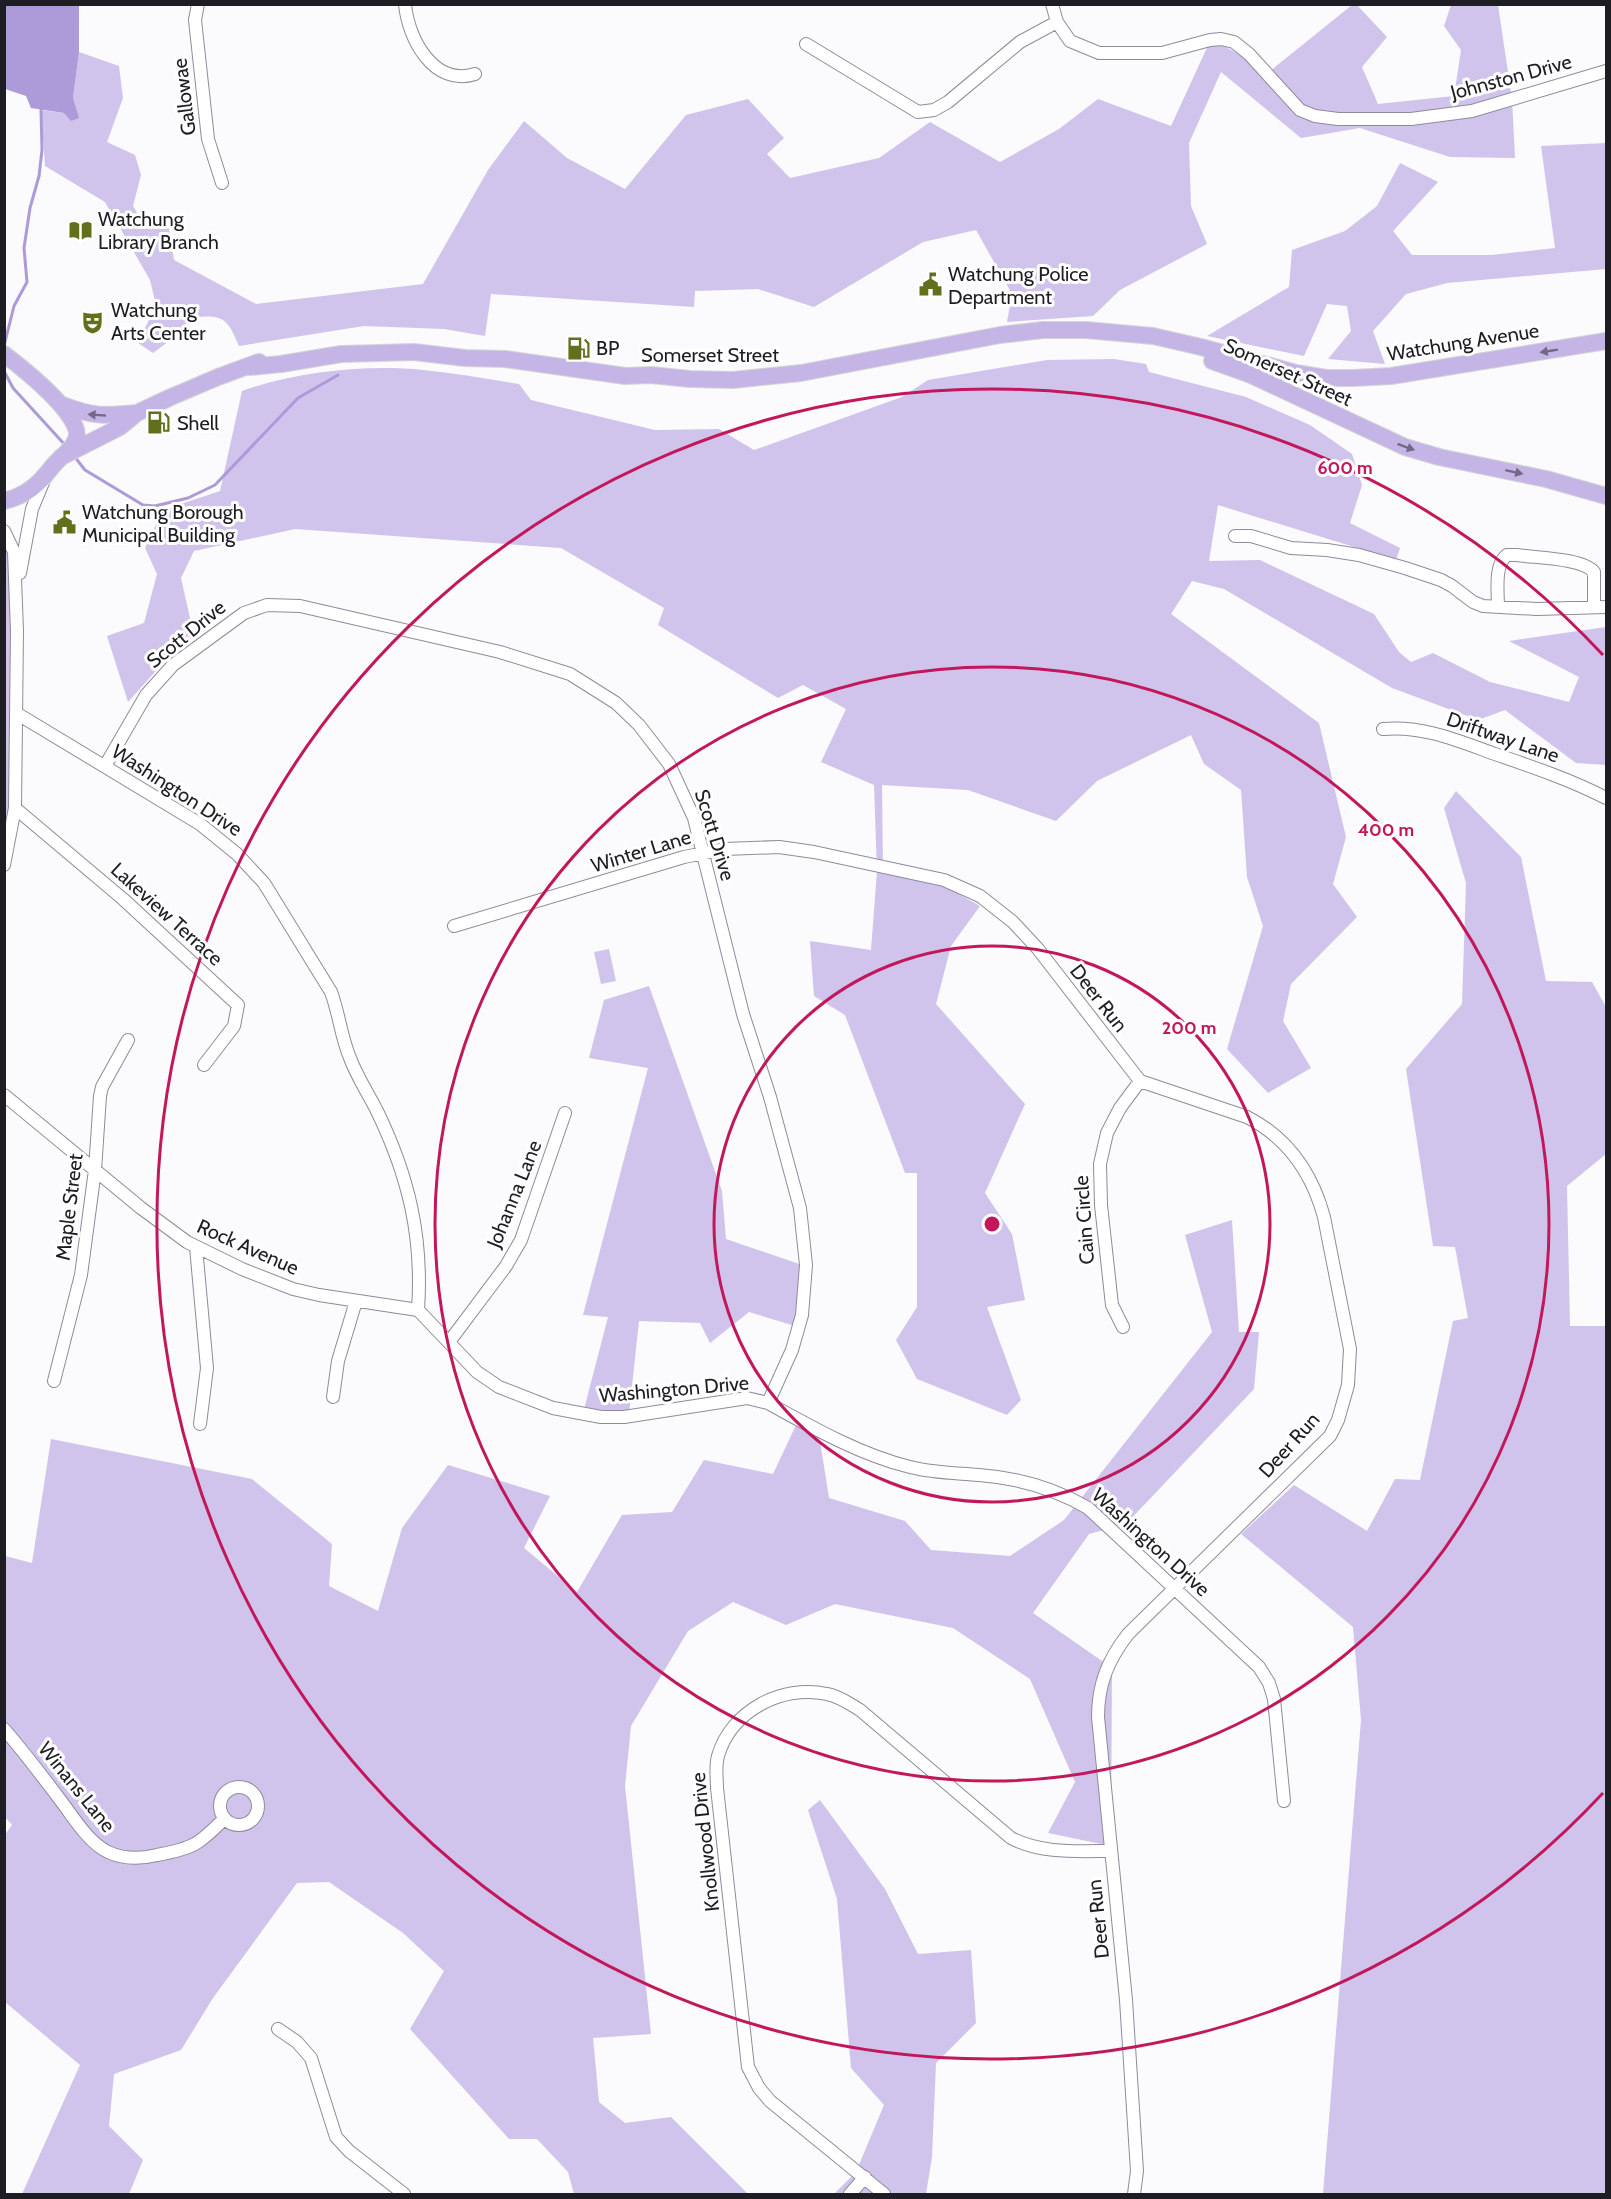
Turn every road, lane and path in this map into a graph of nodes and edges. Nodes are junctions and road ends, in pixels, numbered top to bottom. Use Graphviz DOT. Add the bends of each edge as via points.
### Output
graph roads {
  1 [pos="198,4"];
  2 [pos="405,4"];
  3 [pos="1052,4"];
  4 [pos="1057,22"];
  5 [pos="806,44"];
  6 [pos="1606,71"];
  7 [pos="476,74"];
  8 [pos="222,183"];
  9 [pos="1606,342"];
  10 [pos="4,349"];
  11 [pos="14,362"];
  12 [pos="625,376"];
  13 [pos="1391,376"];
  14 [pos="1326,378"];
  15 [pos="60,403"];
  16 [pos="137,413"];
  17 [pos="1359,426"];
  18 [pos="77,446"];
  19 [pos="45,477"];
  20 [pos="1606,496"];
  21 [pos="4,501"];
  22 [pos="4,531"];
  23 [pos="1235,536"];
  24 [pos="17,589"];
  25 [pos="1498,607"];
  26 [pos="1600,607"];
  27 [pos="16,713"];
  28 [pos="1383,729"];
  29 [pos="105,766"];
  30 [pos="1606,798"];
  31 [pos="15,808"];
  32 [pos="703,852"];
  33 [pos="844,858"];
  34 [pos="4,865"];
  35 [pos="454,926"];
  36 [pos="128,1040"];
  37 [pos="204,1065"];
  38 [pos="1140,1081"];
  39 [pos="4,1095"];
  40 [pos="565,1113"];
  41 [pos="95,1170"];
  42 [pos="196,1247"];
  43 [pos="356,1301"];
  44 [pos="418,1310"];
  45 [pos="1123,1327"];
  46 [pos="449,1342"];
  47 [pos="54,1381"];
  48 [pos="333,1397"];
  49 [pos="768,1403"];
  50 [pos="200,1425"];
  51 [pos="1175,1588"];
  52 [pos="4,1729"];
  53 [pos="1284,1801"];
  54 [pos="224,1819"];
  55 [pos="1111,1851"];
  56 [pos="278,2030"];
  57 [pos="865,2177"];
  58 [pos="404,2194"];
  59 [pos="850,2194"];
  60 [pos="884,2194"];
  61 [pos="1134,2194"];
  1 -- 8 [label="street, Gallowae" via="195,20 208,139"];
  2 -- 7 [label="street" via="406,19 416,44 433,65 448,74"];
  3 -- 4 [label="street, Johnston Drive"];
  4 -- 5 [label="street" via="1020,42 948,102 934,110 918,112"];
  4 -- 6 [label="street, Johnston Drive" via="1070,41 1099,53 1162,53 1210,40 1234,42 1250,54 1300,110 1338,119 1411,119 1472,111"];
  9 -- 13 [label="main road, Watchung Avenue, one-way"];
  10 -- 11 [label="main road"];
  11 -- 15 [label="main road"];
  12 -- 14 [label="main road, Somerset Street" via="710,380 779,376 1000,335 1076,330 1153,336"];
  12 -- 16 [label="main road, Somerset Street" via="505,359 366,352 250,367"];
  12 -- 17 [label="main road, Somerset Street" via="650,386 713,391 757,389 1008,345 1107,341 1171,351 1229,366"];
  13 -- 14 [label="main road, Watchung Avenue"];
  13 -- 17 [label="main road" via="1332,383 1325,390 1326,405"];
  16 -- 15 [label="main road, Somerset Street, one-way" via="88,414"];
  15 -- 18 [label="main road" via="75,424"];
  16 -- 18 [label="main road, Somerset Street" via="120,427"];
  17 -- 20 [label="main road, Somerset Street, one-way" via="1424,454 1546,479"];
  18 -- 19 [label="main road, Somerset Street" via="58,460"];
  19 -- 21 [label="main road, Somerset Street" via="25,493"];
  19 -- 24 [label="street" via="32,509"];
  22 -- 24 [label="street" via="14,552"];
  23 -- 25 [label="street" via="1243,534 1291,548 1371,558 1441,580 1473,602"];
  24 -- 27 [label="street"];
  25 -- 26 [label="street"];
  25 -- 26 [label="street" via="1501,562 1508,555 1589,566 1594,572"];
  27 -- 29 [label="street, Washington Drive"];
  27 -- 31 [label="street"];
  28 -- 30 [label="street, Driftway Lane" via="1414,729 1441,735"];
  29 -- 32 [label="street, Scott Drive" via="146,695 172,665 244,613 267,604 300,606 500,652 570,674 616,703 669,764 694,818"];
  29 -- 44 [label="street, Washington Drive" via="200,824 237,854 264,884 318,968 337,1006 349,1056 386,1131 412,1203 419,1252"];
  31 -- 34 [label="street"];
  31 -- 37 [label="street, Lakeview Terrace" via="123,899 238,1005 234,1026"];
  32 -- 33 [label="street, Winter Lane" via="779,847"];
  32 -- 35 [label="street, Winter Lane"];
  32 -- 49 [label="street, Scott Drive" via="743,1014 792,1173 805,1243 802,1315 792,1350"];
  33 -- 38 [label="street, Deer Run" via="944,880 998,909 1038,950"];
  36 -- 41 [label="street, Maple Street" via="102,1087"];
  38 -- 45 [label="street, Cain Circle" via="1107,1133 1100,1164 1112,1305"];
  38 -- 51 [label="street, Deer Run" via="1247,1117 1273,1132 1296,1156 1318,1197 1350,1349 1348,1385 1330,1436"];
  39 -- 41 [label="street, Rock Avenue"];
  40 -- 46 [label="street, Johanna Lane" via="521,1240"];
  41 -- 42 [label="street, Rock Avenue"];
  41 -- 47 [label="street, Maple Street" via="81,1275"];
  42 -- 43 [label="street, Rock Avenue" via="292,1289"];
  42 -- 50 [label="street" via="207,1368"];
  43 -- 44 [label="street, Rock Avenue"];
  43 -- 48 [label="street" via="338,1361"];
  44 -- 46 [label="street, Washington Drive"];
  46 -- 49 [label="street, Washington Drive" via="477,1372 499,1387 580,1415 624,1416 747,1398"];
  49 -- 51 [label="street, Washington Drive" via="879,1459 940,1473 1007,1479 1063,1493 1088,1508"];
  51 -- 53 [label="street, Washington Drive" via="1250,1657 1269,1683"];
  51 -- 55 [label="street, Deer Run" via="1112,1654 1098,1701"];
  52 -- 54 [label="street, Winans Lane" via="97,1844 122,1858 185,1850"];
  55 -- 57 [label="street, Knollwood Drive" via="1043,1850 1011,1838 860,1710 828,1694 794,1692 772,1697 754,1708 723,1741 717,1759 717,1788 748,2067 770,2101"];
  55 -- 61 [label="street, Deer Run" via="1126,2000 1137,2171"];
  56 -- 58 [label="street" via="297,2042 311,2058 336,2137"];
  57 -- 59 [label="street"];
  57 -- 60 [label="street, Knollwood Drive"];
}
